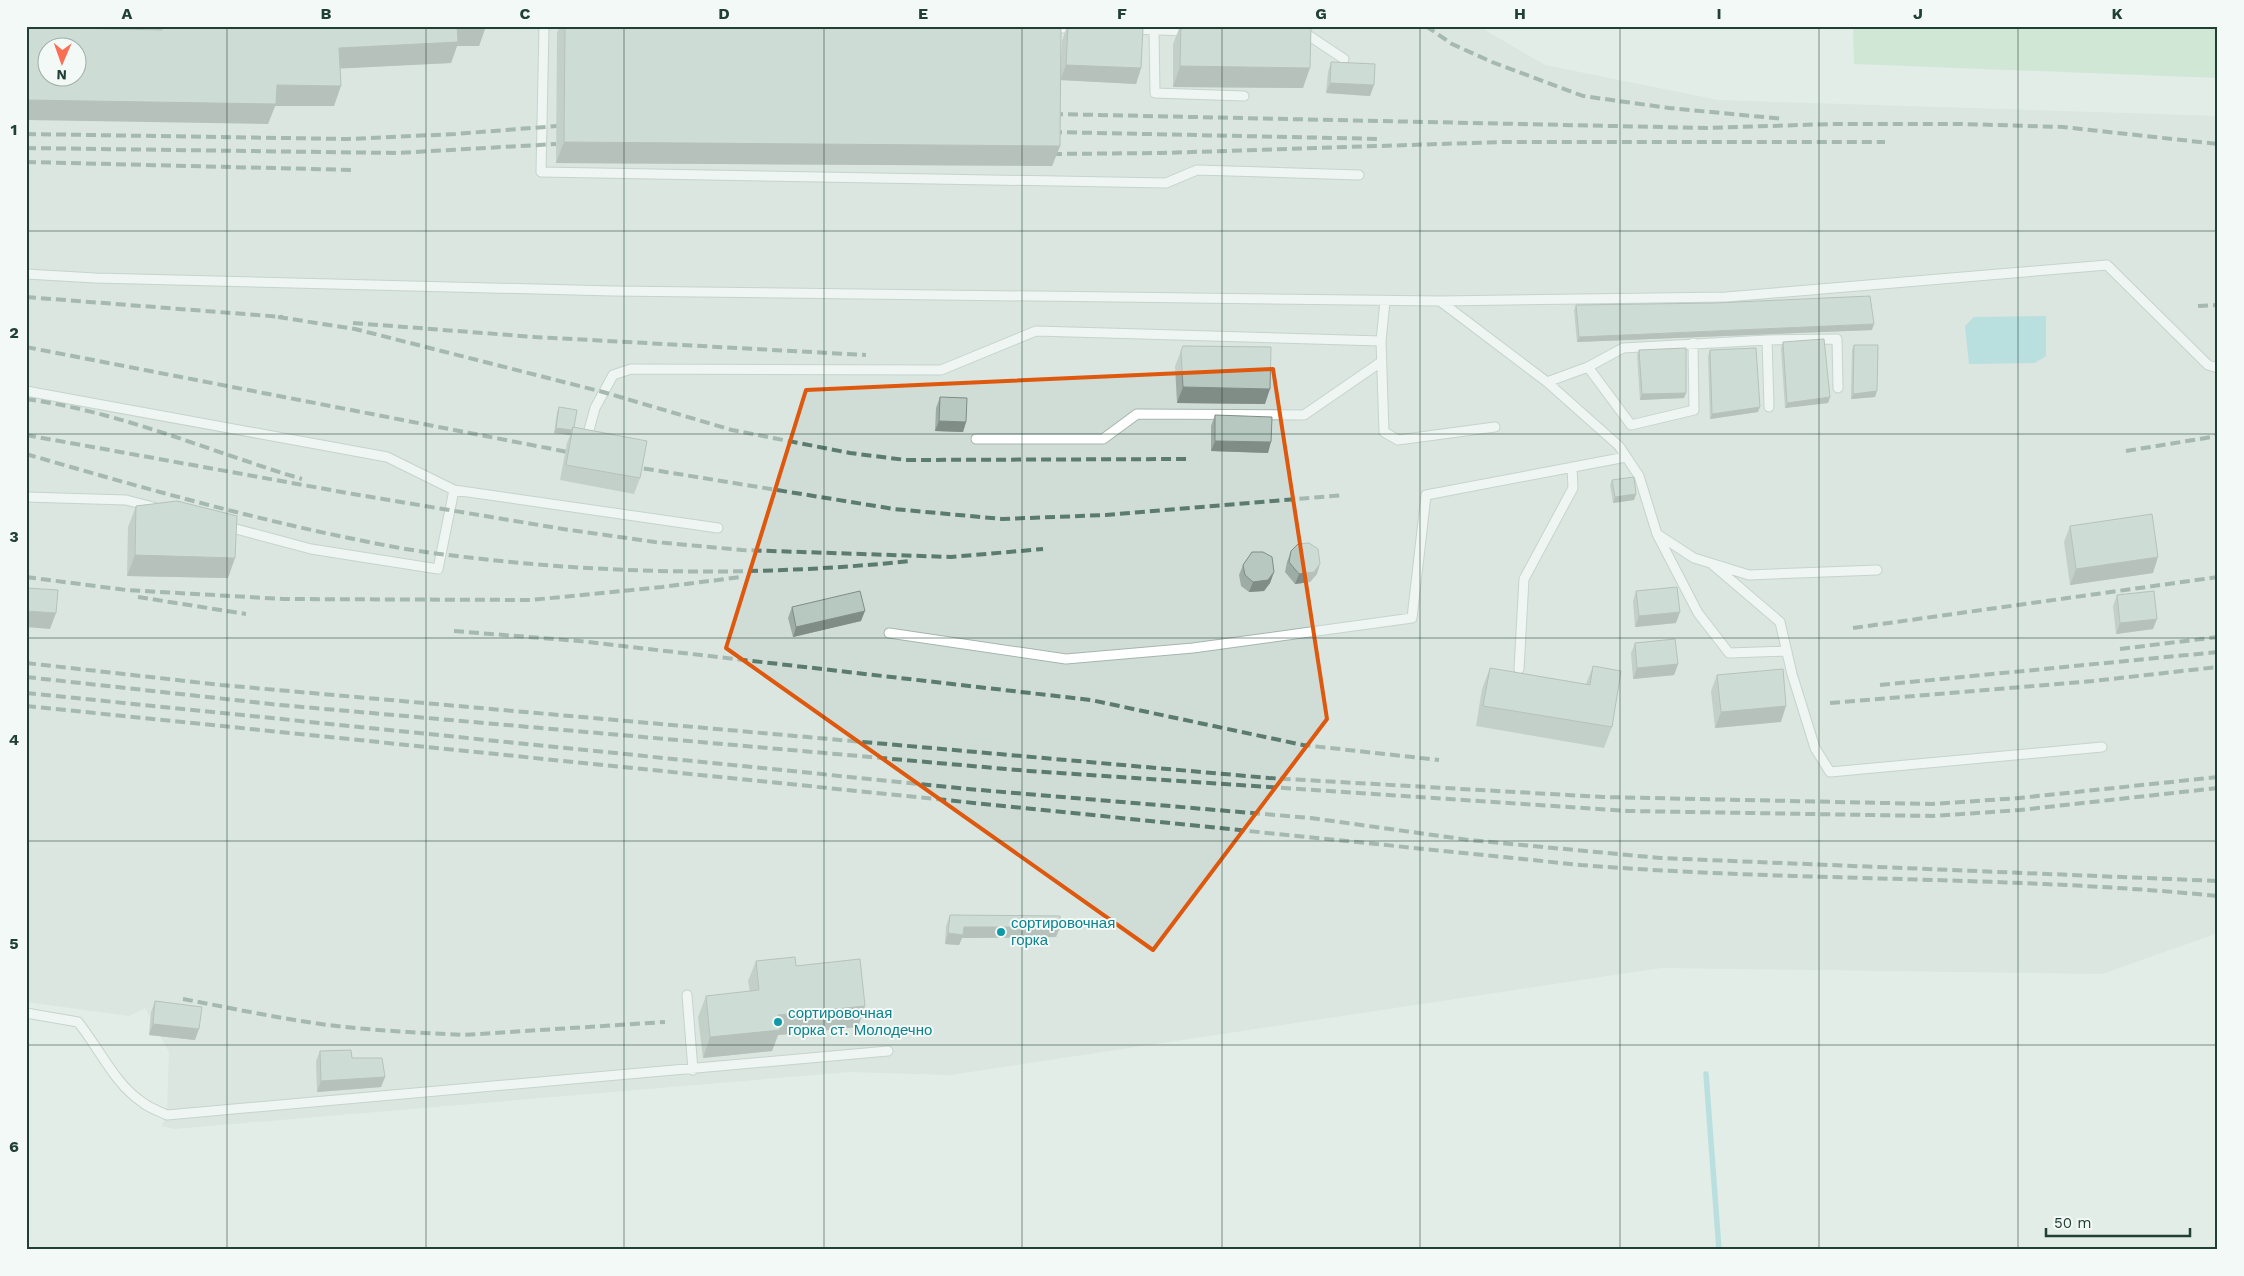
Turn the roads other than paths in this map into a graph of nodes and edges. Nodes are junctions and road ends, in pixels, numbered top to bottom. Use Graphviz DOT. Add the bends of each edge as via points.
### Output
graph roads {
  1 [pos="544,26"];
  2 [pos="1056,27"];
  3 [pos="1046,28"];
  4 [pos="1085,29"];
  5 [pos="1125,29"];
  6 [pos="1154,30"];
  7 [pos="1201,31"];
  8 [pos="1296,33"];
  9 [pos="1344,59"];
  10 [pos="1244,96"];
  11 [pos="1359,175"];
  12 [pos="26,274"];
  13 [pos="1386,301"];
  14 [pos="1440,301"];
  15 [pos="1767,340"];
  16 [pos="1381,341"];
  17 [pos="1693,343"];
  18 [pos="1382,362"];
  19 [pos="1588,367"];
  20 [pos="2218,368"];
  21 [pos="1547,382"];
  22 [pos="1838,388"];
  23 [pos="26,391"];
  24 [pos="1769,407"];
  25 [pos="1495,427"];
  26 [pos="976,439"];
  27 [pos="584,446"];
  28 [pos="1626,457"];
  29 [pos="1572,467"];
  30 [pos="454,490"];
  31 [pos="26,497"];
  32 [pos="163,510"];
  33 [pos="218,525"];
  34 [pos="718,528"];
  35 [pos="1657,534"];
  36 [pos="1712,564"];
  37 [pos="1877,570"];
  38 [pos="889,633"];
  39 [pos="1787,651"];
  40 [pos="1519,669"];
  41 [pos="2102,747"];
  42 [pos="687,995"];
  43 [pos="26,1013"];
  44 [pos="888,1051"];
  45 [pos="694,1070"];
  1 -- 11 [label="lane" via="541,172 1166,182 1197,170"];
  2 -- 3 [label="lane"];
  2 -- 4 [label="lane"];
  5 -- 6 [label="lane"];
  6 -- 7 [label="lane"];
  6 -- 10 [label="lane" via="1155,93"];
  8 -- 9 [label="lane" via="1305,33"];
  12 -- 13 [label="lane" via="613,291"];
  13 -- 14 [label="lane"];
  13 -- 16 [label="lane"];
  14 -- 20 [label="lane" via="1726,297 2107,265 2208,366"];
  14 -- 21 [label="lane"];
  15 -- 17 [label="lane"];
  15 -- 22 [label="lane" via="1837,339"];
  15 -- 24 [label="lane"];
  16 -- 18 [label="lane"];
  16 -- 27 [label="lane" via="1036,331 940,370 631,369 613,375 595,408"];
  17 -- 19 [label="lane" via="1623,348"];
  17 -- 19 [label="lane" via="1694,410 1631,425"];
  18 -- 25 [label="lane" via="1384,432 1398,440"];
  18 -- 26 [label="lane" via="1304,415 1137,414 1103,438"];
  19 -- 21 [label="lane"];
  21 -- 28 [label="lane" via="1619,446"];
  23 -- 30 [label="lane" via="387,457"];
  28 -- 29 [label="lane"];
  28 -- 35 [label="lane" via="1639,476"];
  29 -- 38 [label="lane" via="1426,495 1412,618 1193,648 1066,659"];
  29 -- 40 [label="lane" via="1572,488 1524,579"];
  30 -- 33 [label="lane" via="438,569 311,549"];
  30 -- 34 [label="lane"];
  31 -- 32 [label="lane" via="126,500"];
  35 -- 36 [label="lane" via="1694,558"];
  35 -- 39 [label="lane" via="1698,613 1729,653"];
  36 -- 37 [label="lane" via="1749,575"];
  36 -- 39 [label="lane" via="1780,622"];
  39 -- 41 [label="lane" via="1815,748 1830,772"];
  42 -- 45 [label="lane"];
  43 -- 45 [label="lane" via="78,1022 116,1078 142,1102 167,1114"];
  44 -- 45 [label="lane"];
}
